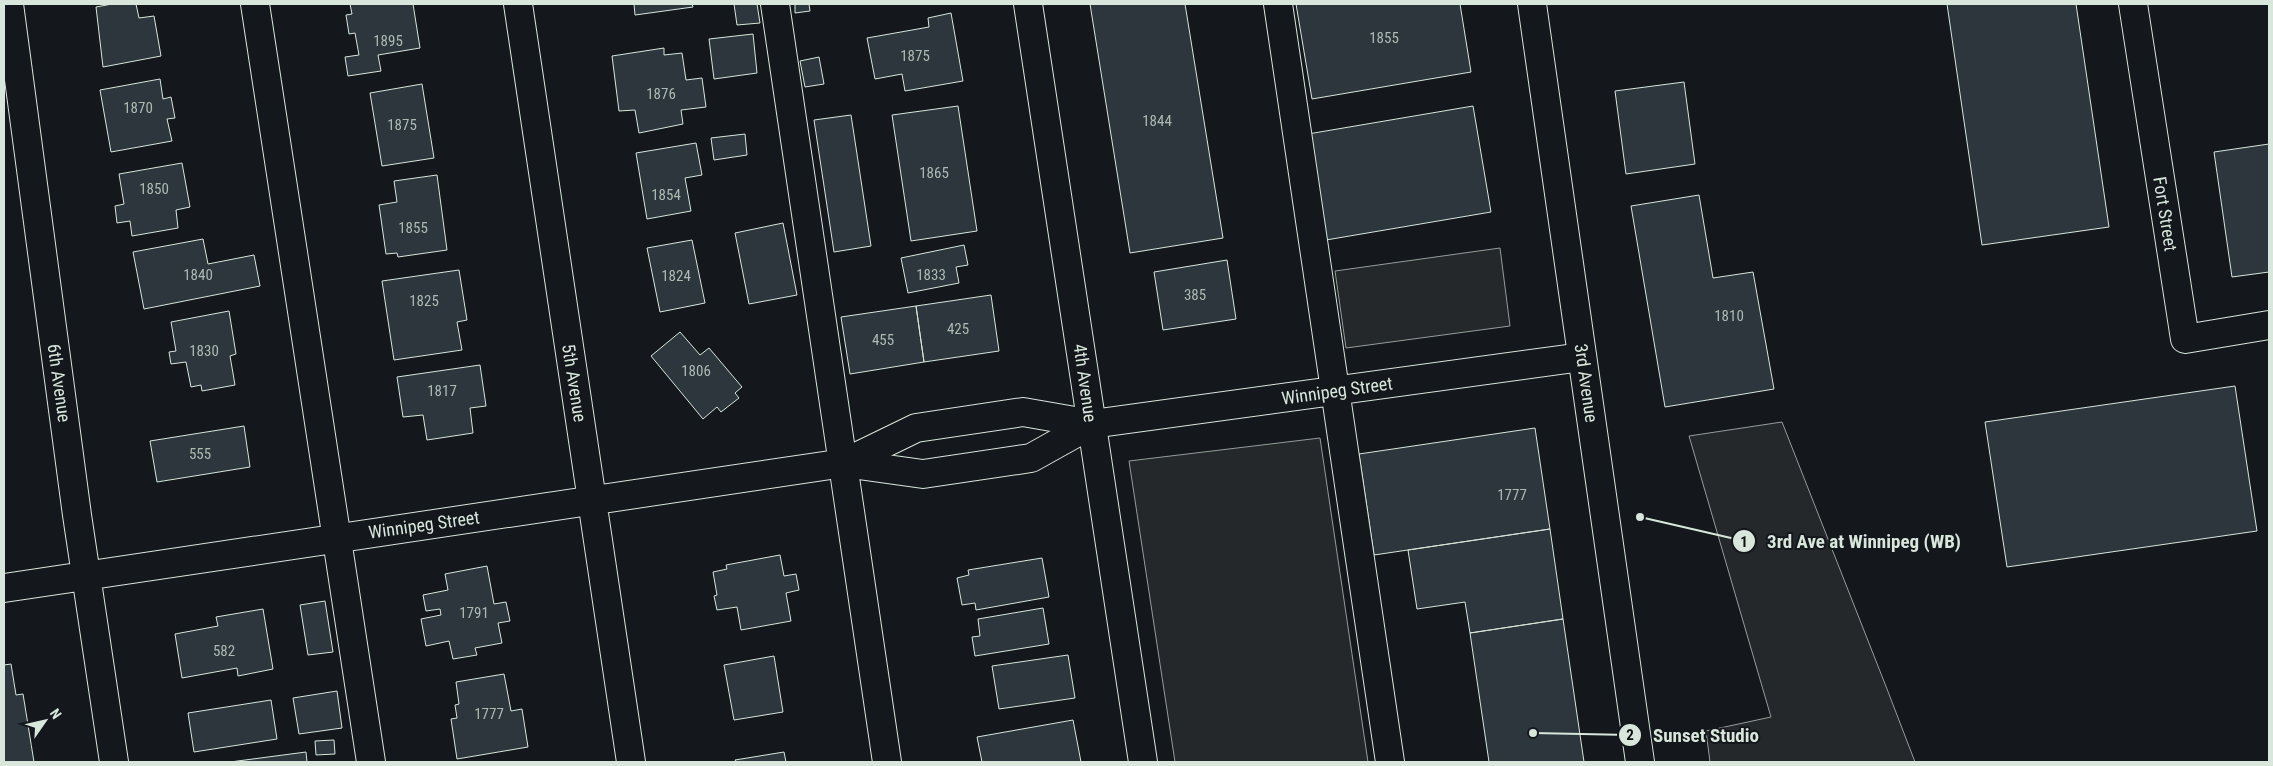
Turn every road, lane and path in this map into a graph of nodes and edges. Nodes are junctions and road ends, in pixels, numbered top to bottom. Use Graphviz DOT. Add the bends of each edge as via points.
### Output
graph roads {
  1 [pos="9,4"];
  2 [pos="256,4"];
  3 [pos="518,4"];
  4 [pos="775,4"];
  5 [pos="1028,4"];
  6 [pos="1278,4"];
  7 [pos="1532,4"];
  8 [pos="2133,4"];
  9 [pos="2269,325"];
  10 [pos="1582,357"];
  11 [pos="1336,391"];
  12 [pos="1092,424"];
  13 [pos="844,463"];
  14 [pos="592,500"];
  15 [pos="339,538"];
  16 [pos="86,576"];
  17 [pos="4,588"];
  18 [pos="114,762"];
  19 [pos="372,762"];
  20 [pos="631,762"];
  21 [pos="887,762"];
  22 [pos="1143,762"];
  23 [pos="1390,762"];
  24 [pos="1640,762"];
  1 -- 16 [label="street, 6th Avenue"];
  2 -- 15 [label="street"];
  3 -- 14 [label="street, 5th Avenue"];
  4 -- 13 [label="street"];
  5 -- 12 [label="street, 4th Avenue"];
  6 -- 11 [label="street"];
  7 -- 10 [label="street, 3rd Avenue"];
  8 -- 9 [label="street, Fort Street" via="2185,340"];
  10 -- 11 [label="street, Winnipeg Street"];
  10 -- 24 [label="street, 3rd Avenue"];
  11 -- 12 [label="street, Winnipeg Street"];
  11 -- 23 [label="street"];
  12 -- 13 [label="street, Winnipeg Street" via="1023,412 916,428"];
  12 -- 13 [label="street, Winnipeg Street" via="1030,458 923,474"];
  12 -- 22 [label="street, 4th Avenue"];
  13 -- 14 [label="street, Winnipeg Street"];
  13 -- 21 [label="street"];
  14 -- 15 [label="street, Winnipeg Street"];
  14 -- 20 [label="street, 5th Avenue"];
  15 -- 16 [label="street, Winnipeg Street"];
  15 -- 19 [label="street"];
  16 -- 17 [label="street, Winnipeg Street"];
  16 -- 18 [label="street, 6th Avenue"];
}
